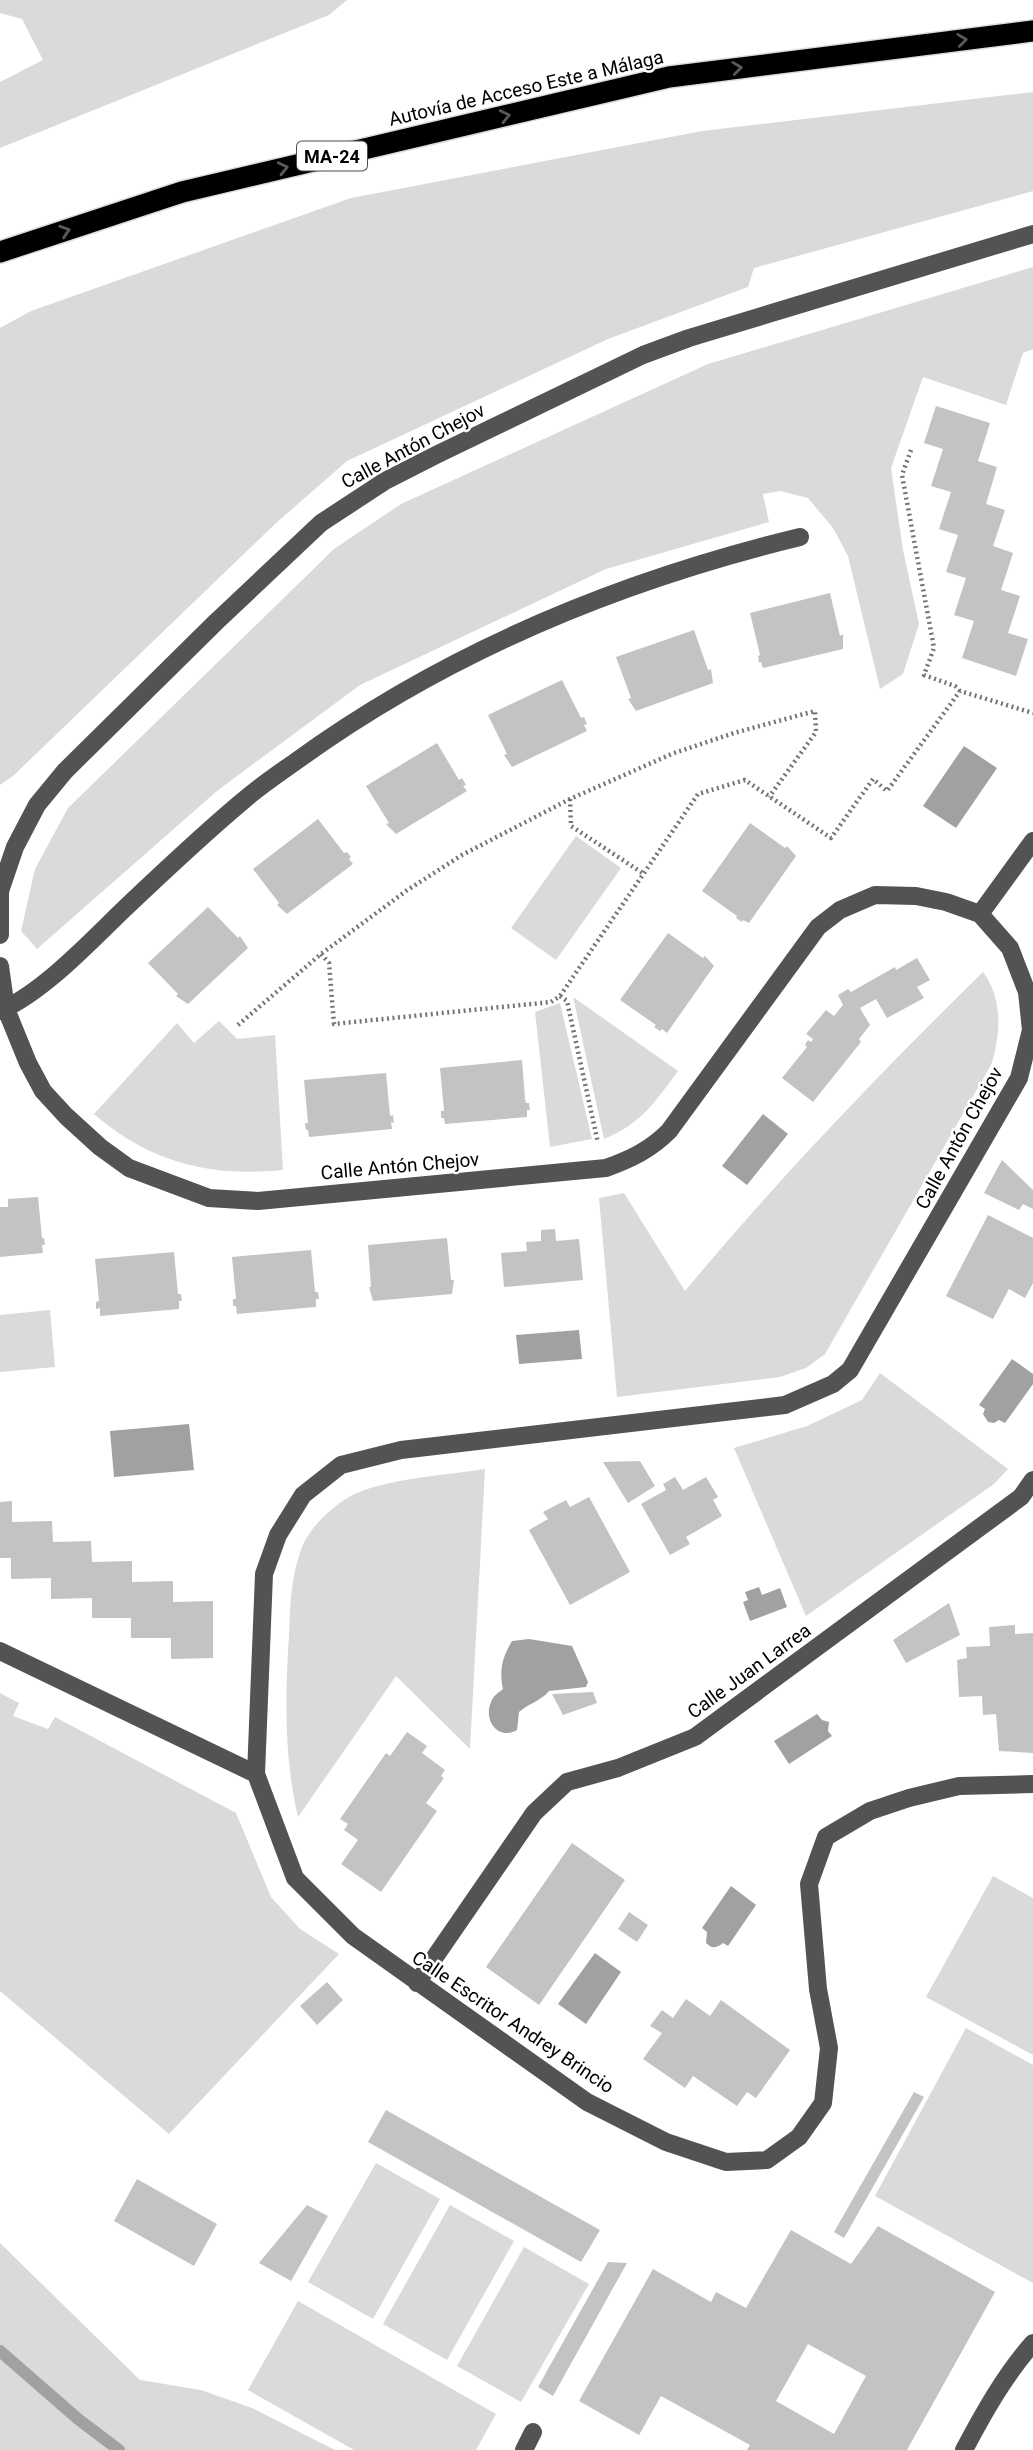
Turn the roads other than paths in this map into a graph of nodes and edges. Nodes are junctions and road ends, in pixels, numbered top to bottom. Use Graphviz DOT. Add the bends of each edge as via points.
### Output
graph roads {
  1 [pos="1033,31"];
  2 [pos="1033,234"];
  3 [pos="0,252"];
  4 [pos="800,537"];
  5 [pos="1033,841"];
  6 [pos="980,914"];
  7 [pos="0,935"];
  8 [pos="0,966"];
  9 [pos="3,1010"];
  10 [pos="1033,1480"];
  11 [pos="0,1651"];
  12 [pos="256,1774"];
  13 [pos="1033,1784"];
  14 [pos="417,1983"];
  15 [pos="1033,2343"];
  16 [pos="533,2432"];
  17 [pos="523,2450"];
  18 [pos="964,2450"];
  3 -- 1 [label="highway, Autovía de Acceso Este a Málaga / MA-24, one-way" via="182,192 669,77"];
  2 -- 7 [label="street, Calle Antón Chejov" via="643,355 438,454 349,503 321,523 216,622 65,771 37,805 15,847 0,891"];
  4 -- 9 [label="street" via="651,580 555,615 383,702 246,798 88,944"];
  5 -- 6 [label="street"];
  6 -- 9 [label="street, Calle Antón Chejov" via="926,898 875,895 840,910 818,928 669,1131 632,1159 606,1168 258,1201 209,1198 129,1168 66,1116 44,1091"];
  6 -- 12 [label="street, Calle Antón Chejov" via="1010,948 1027,992 1031,1030 1019,1078 850,1370 833,1384 785,1405 401,1450 341,1465 303,1495 278,1535 264,1574"];
  8 -- 9 [label="street, Calle Antón Chejov"];
  10 -- 14 [label="street, Calle Juan Larrea" via="1021,1497 695,1737 618,1768 567,1782 534,1814"];
  11 -- 12 [label="street"];
  12 -- 14 [label="street, Calle Escritor Andrey Brincio" via="295,1878 353,1936"];
  13 -- 14 [label="street, Calle Escritor Andrey Brincio" via="959,1786 909,1798 870,1811 826,1837 809,1884 818,1989 829,2048 823,2103 799,2137 767,2160 726,2162 666,2142 598,2108"];
  15 -- 18 [label="street" via="984,2412"];
  16 -- 17 [label="street"];
}
